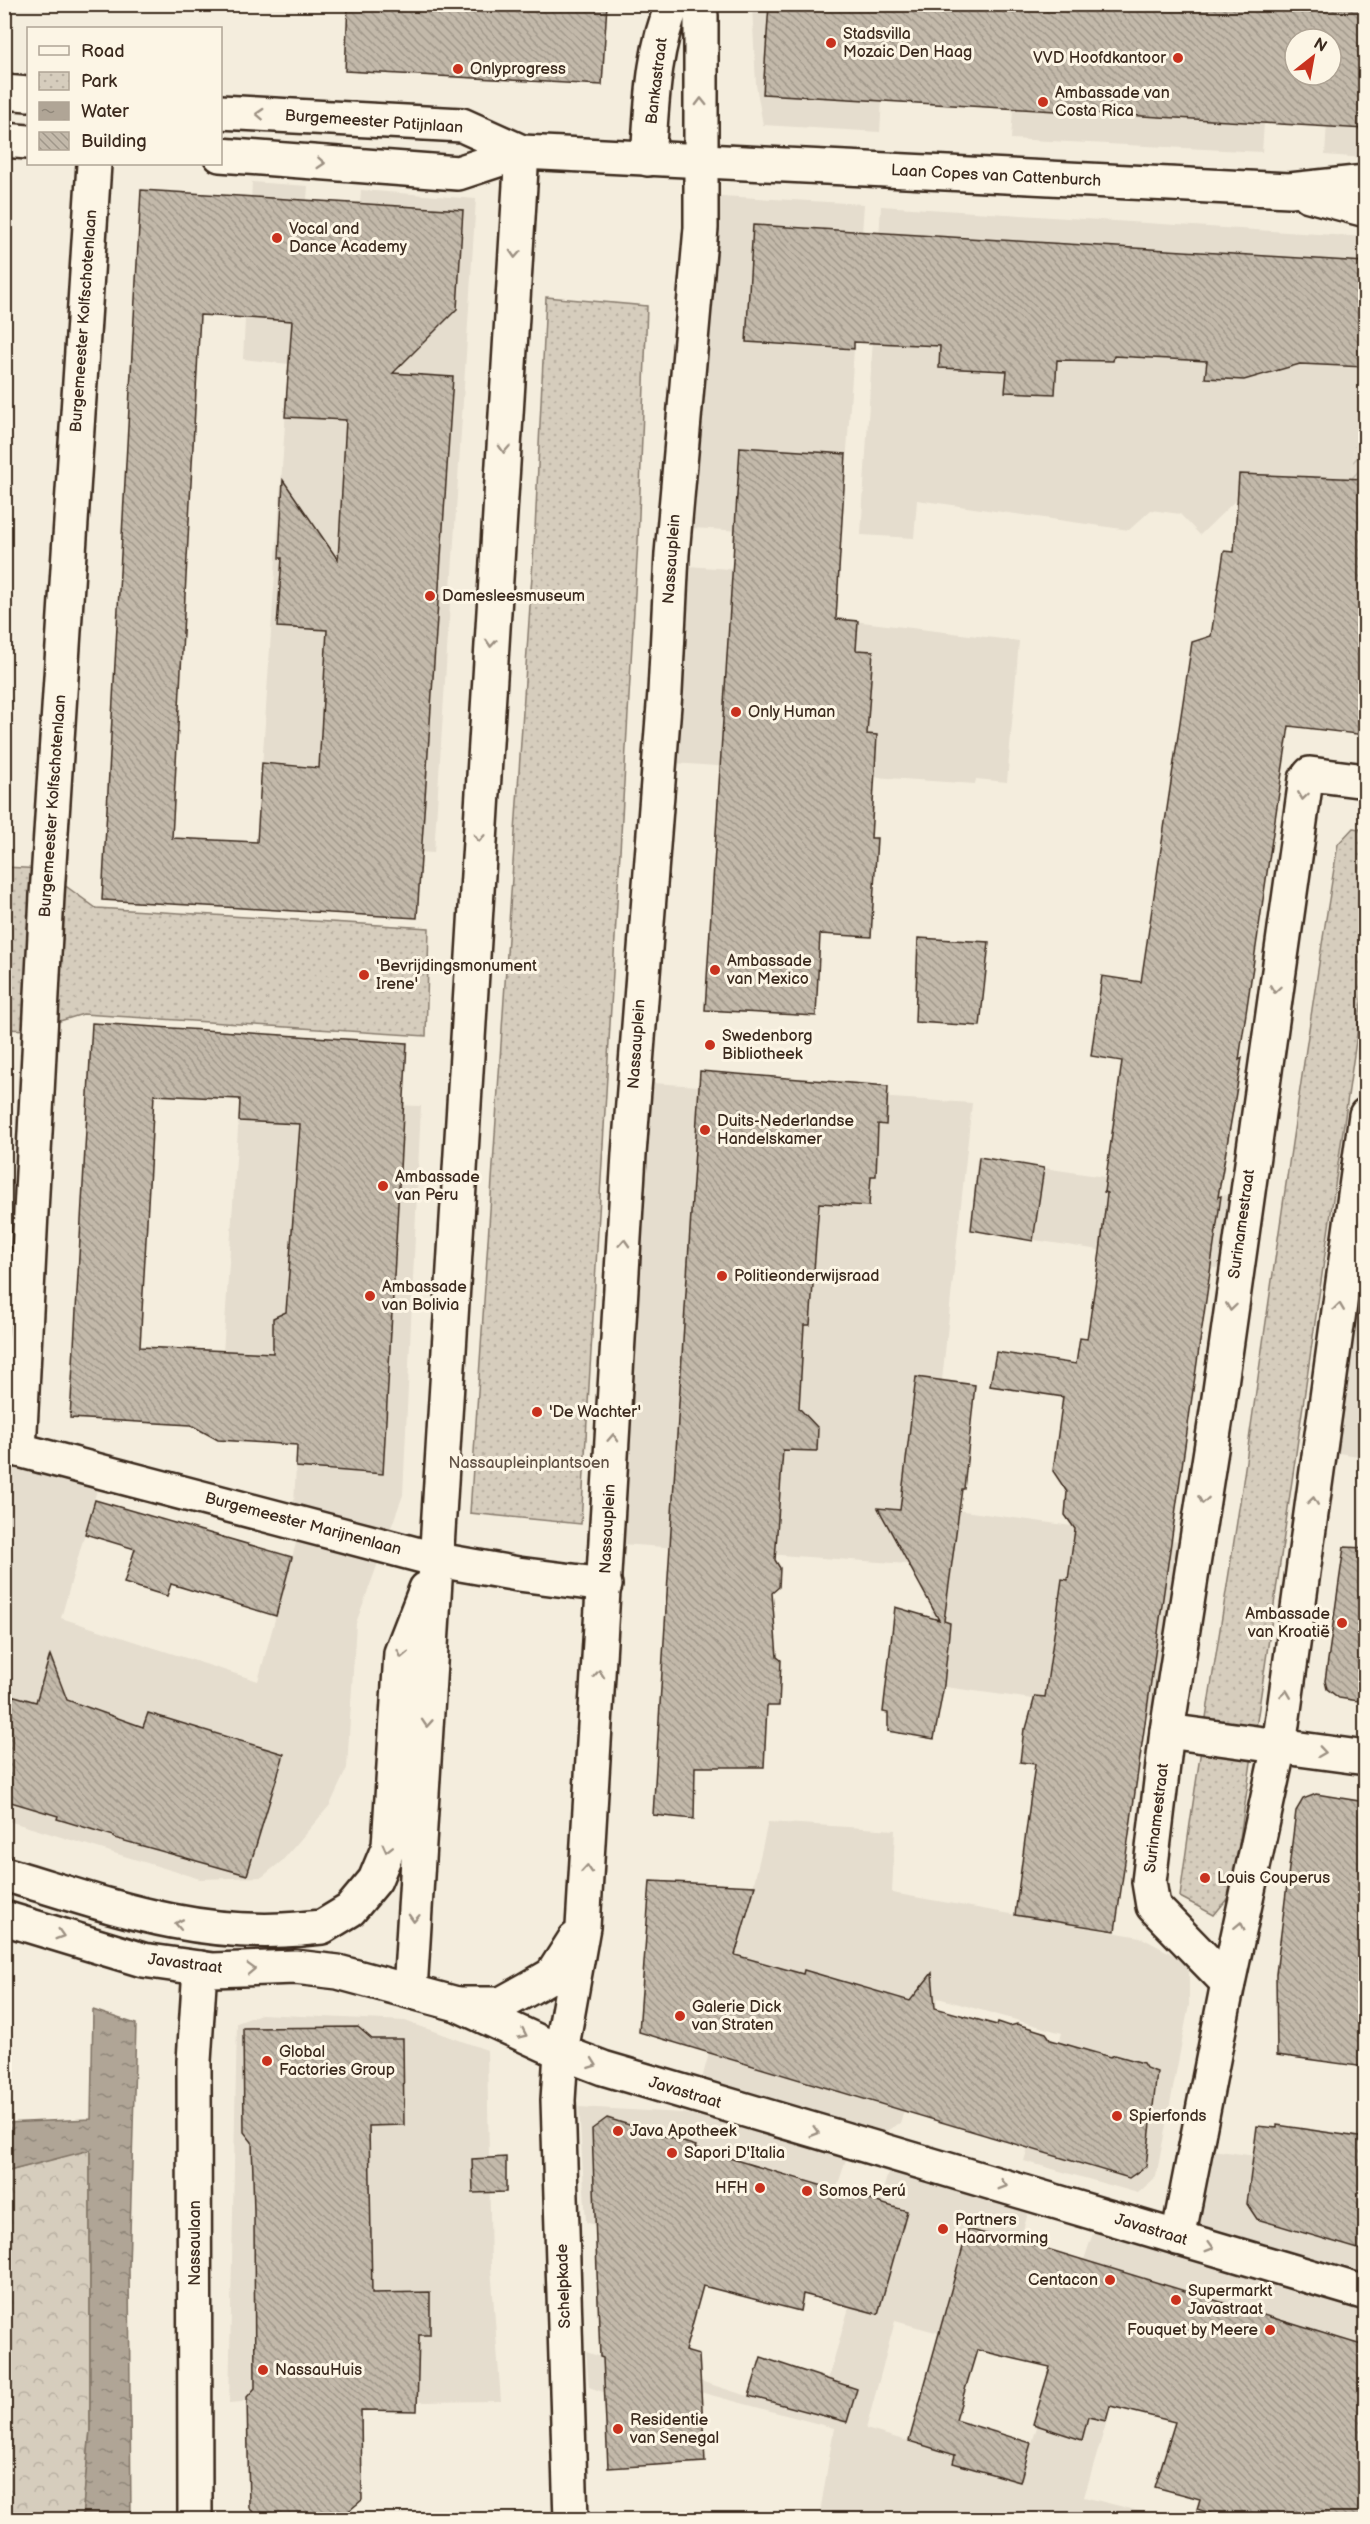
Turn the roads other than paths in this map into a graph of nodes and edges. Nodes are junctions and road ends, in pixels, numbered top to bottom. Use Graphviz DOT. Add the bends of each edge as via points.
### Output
graph roads {
  1 [pos="673,4"];
  2 [pos="699,4"];
  3 [pos="4,92"];
  4 [pos="27,94"];
  5 [pos="222,112"];
  6 [pos="4,141"];
  7 [pos="27,142"];
  8 [pos="522,152"];
  9 [pos="222,155"];
  10 [pos="648,159"];
  11 [pos="702,161"];
  12 [pos="94,165"];
  13 [pos="1365,182"];
  14 [pos="1290,190"];
  15 [pos="1365,210"];
  16 [pos="1365,781"];
  17 [pos="1365,1115"];
  18 [pos="12,1448"];
  19 [pos="438,1560"];
  20 [pos="605,1585"];
  21 [pos="1167,1731"];
  22 [pos="1279,1746"];
  23 [pos="1365,1758"];
  24 [pos="4,1874"];
  25 [pos="4,1918"];
  26 [pos="583,1927"];
  27 [pos="200,1968"];
  28 [pos="1228,1983"];
  29 [pos="410,1991"];
  30 [pos="457,2004"];
  31 [pos="561,2052"];
  32 [pos="1178,2238"];
  33 [pos="1365,2293"];
  34 [pos="195,2520"];
  35 [pos="571,2520"];
  1 -- 10 [label="street, Bankastraat" via="664,25 654,73"];
  11 -- 2 [label="street, one-way"];
  3 -- 4 [label="street"];
  8 -- 5 [label="street, Burgemeester Patijnlaan, one-way" via="462,125"];
  6 -- 7 [label="street"];
  9 -- 8 [label="street, Burgemeester Patijnlaan, one-way" via="458,173"];
  8 -- 10 [label="street, Burgemeester Patijnlaan"];
  8 -- 19 [label="street, one-way"];
  10 -- 11 [label="street, Burgemeester Patijnlaan"];
  11 -- 14 [label="street, Laan Copes van Cattenburch"];
  20 -- 11 [label="street, Nassauplein, one-way" via="629,1154 672,554 701,228"];
  12 -- 18 [label="street, Burgemeester Kolfschotenlaan"];
  13 -- 14 [label="street, Laan Copes van Cattenburch"];
  14 -- 15 [label="street, Laan Copes van Cattenburch"];
  16 -- 21 [label="street, Surinamestraat, one-way" via="1310,774 1306,779 1218,1405"];
  22 -- 17 [label="street, one-way"];
  18 -- 19 [label="street, Burgemeester Marijnenlaan"];
  19 -- 20 [label="street, Burgemeester Marijnenlaan"];
  19 -- 24 [label="street, one-way" via="401,1653 389,1846 375,1880 350,1910 322,1927 231,1931 155,1919"];
  19 -- 29 [label="street, one-way"];
  26 -- 20 [label="street, Nassauplein, one-way"];
  21 -- 22 [label="street"];
  21 -- 28 [label="street, Surinamestraat" via="1149,1882 1153,1906"];
  22 -- 23 [label="street, one-way"];
  28 -- 22 [label="street, one-way"];
  25 -- 27 [label="street, Javastraat, one-way" via="143,1960"];
  26 -- 30 [label="street, Nassauplein" via="552,1975 501,2004"];
  26 -- 31 [label="street, Nassauplein"];
  27 -- 29 [label="street, Javastraat, one-way" via="295,1967 338,1972"];
  27 -- 34 [label="street, Nassaulaan" via="194,2052"];
  28 -- 32 [label="street"];
  29 -- 30 [label="street, Javastraat"];
  30 -- 31 [label="street, Javastraat, one-way"];
  31 -- 32 [label="street, Javastraat, one-way" via="603,2068"];
  31 -- 35 [label="street, Schelpkade" via="558,2100"];
  32 -- 33 [label="street, Javastraat, one-way"];
}
